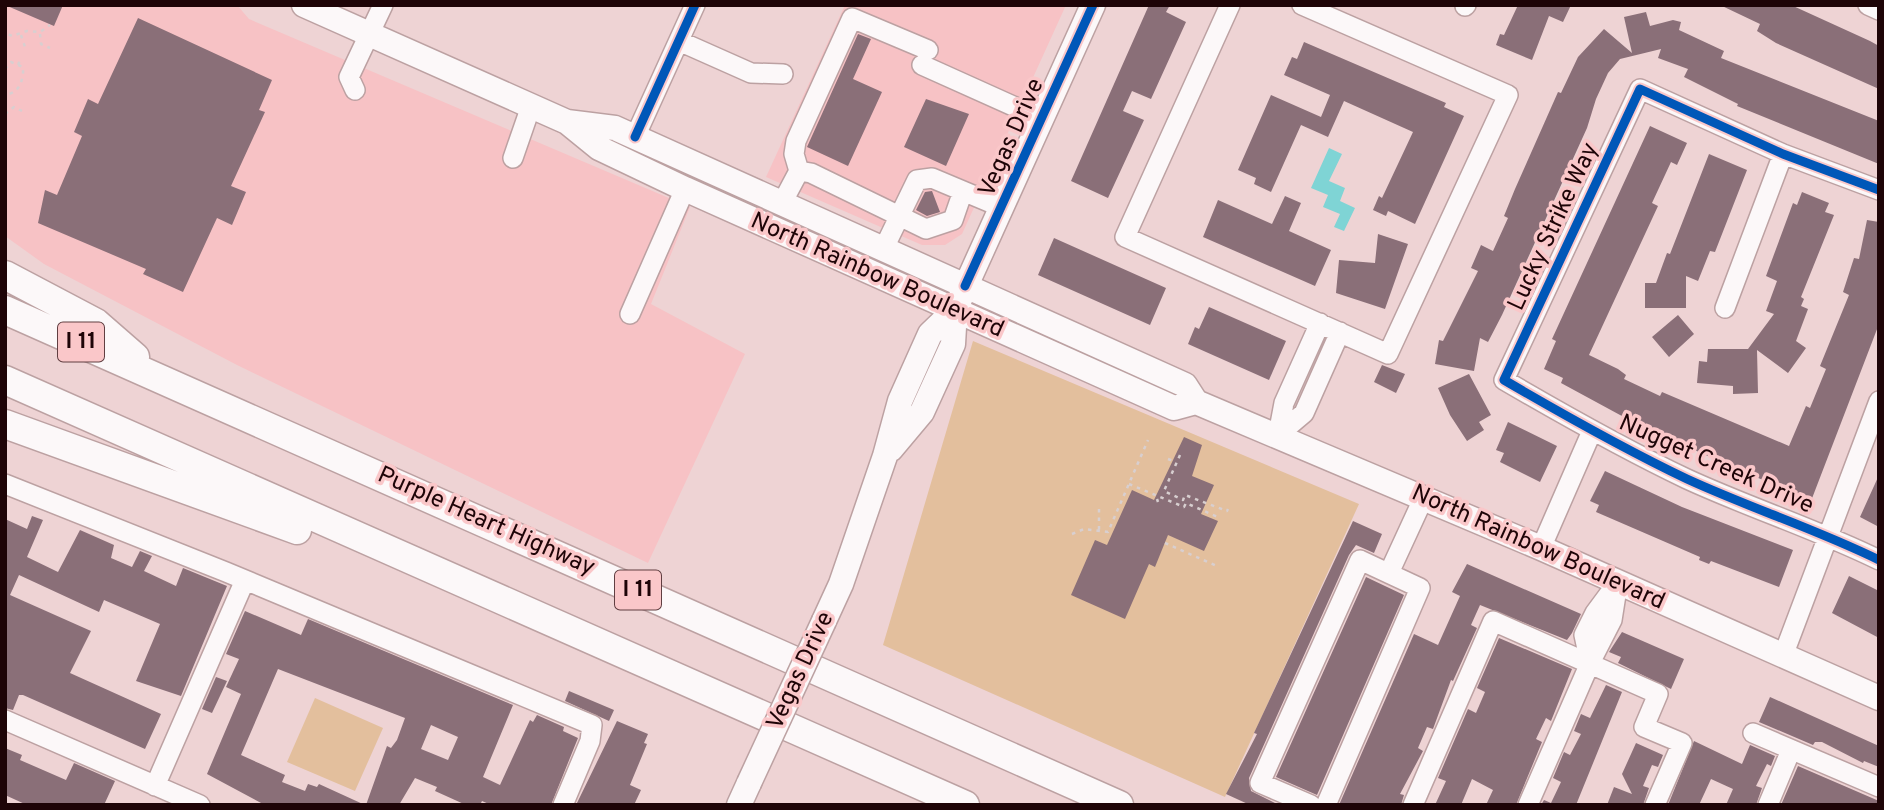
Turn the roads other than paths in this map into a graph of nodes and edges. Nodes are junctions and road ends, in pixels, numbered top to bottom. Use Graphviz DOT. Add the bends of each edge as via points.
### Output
graph roads {
  1 [pos="304,5"];
  2 [pos="383,5"];
  3 [pos="695,5"];
  4 [pos="1093,5"];
  5 [pos="1230,5"];
  6 [pos="1302,5"];
  7 [pos="1868,5"];
  8 [pos="1879,10"];
  9 [pos="369,34"];
  10 [pos="679,41"];
  11 [pos="783,74"];
  12 [pos="355,90"];
  13 [pos="531,106"];
  14 [pos="1042,119"];
  15 [pos="567,122"];
  16 [pos="635,137"];
  17 [pos="1783,154"];
  18 [pos="513,158"];
  19 [pos="799,171"];
  20 [pos="685,189"];
  21 [pos="1879,190"];
  22 [pos="963,191"];
  23 [pos="782,203"];
  24 [pos="1001,207"];
  25 [pos="900,213"];
  26 [pos="884,248"];
  27 [pos="5,275"];
  28 [pos="965,286"];
  29 [pos="1725,308"];
  30 [pos="5,310"];
  31 [pos="954,310"];
  32 [pos="630,314"];
  33 [pos="1320,323"];
  34 [pos="1340,332"];
  35 [pos="156,375"];
  36 [pos="5,380"];
  37 [pos="1504,380"];
  38 [pos="1879,401"];
  39 [pos="1196,402"];
  40 [pos="5,424"];
  41 [pos="1592,431"];
  42 [pos="1278,435"];
  43 [pos="5,484"];
  44 [pos="1424,498"];
  45 [pos="1828,535"];
  46 [pos="1541,548"];
  47 [pos="1879,560"];
  48 [pos="1389,573"];
  49 [pos="245,580"];
  50 [pos="1618,582"];
  51 [pos="1783,656"];
  52 [pos="1590,663"];
  53 [pos="646,664"];
  54 [pos="1879,698"];
  55 [pos="5,720"];
  56 [pos="1753,733"];
  57 [pos="1791,750"];
  58 [pos="155,786"];
  59 [pos="1879,788"];
  60 [pos="744,794"];
  61 [pos="1879,794"];
  62 [pos="200,805"];
  63 [pos="563,805"];
  64 [pos="965,805"];
  65 [pos="1119,805"];
  66 [pos="1311,805"];
  67 [pos="1326,805"];
  68 [pos="1413,805"];
  69 [pos="1528,805"];
  70 [pos="1655,805"];
  71 [pos="1768,805"];
  72 [pos="1875,805"];
  1 -- 9 [label="main road, North Rainbow Boulevard"];
  2 -- 9 [label="street"];
  3 -- 10 [label="street"];
  4 -- 14 [label="main road, Vegas Drive"];
  5 -- 33 [label="street" via="1125,237"];
  6 -- 34 [label="street" via="1508,95 1388,354"];
  7 -- 8 [label="street"];
  9 -- 12 [label="street" via="349,77"];
  9 -- 13 [label="main road, North Rainbow Boulevard"];
  10 -- 11 [label="street" via="751,73"];
  10 -- 16 [label="street"];
  13 -- 15 [label="main road, North Rainbow Boulevard"];
  13 -- 18 [label="street"];
  14 -- 19 [label="street" via="852,18 796,141"];
  14 -- 24 [label="main road, Vegas Drive"];
  15 -- 16 [label="main road, North Rainbow Boulevard" via="615,128"];
  15 -- 20 [label="main road, North Rainbow Boulevard" via="599,148"];
  16 -- 23 [label="main road, North Rainbow Boulevard"];
  17 -- 21 [label="street"];
  17 -- 29 [label="street"];
  17 -- 37 [label="street, Lucky Strike Way" via="1640,89"];
  19 -- 23 [label="street"];
  19 -- 25 [label="street"];
  20 -- 31 [label="main road, North Rainbow Boulevard"];
  20 -- 32 [label="street"];
  22 -- 24 [label="street"];
  22 -- 25 [label="street" via="932,178 917,180"];
  22 -- 25 [label="street" via="953,219 937,226 926,229"];
  23 -- 26 [label="main road, North Rainbow Boulevard"];
  24 -- 28 [label="main road, Vegas Drive"];
  25 -- 26 [label="street"];
  26 -- 28 [label="main road, North Rainbow Boulevard"];
  27 -- 35 [label="highway" via="96,323"];
  28 -- 31 [label="main road, Vegas Drive"];
  28 -- 39 [label="main road, North Rainbow Boulevard" via="1185,385"];
  30 -- 35 [label="highway, Purple Heart Highway / I 11"];
  31 -- 39 [label="main road, North Rainbow Boulevard" via="1174,408"];
  31 -- 60 [label="main road, Vegas Drive, bridge" via="953,344 922,412 885,456 841,584"];
  33 -- 34 [label="street"];
  33 -- 42 [label="street" via="1284,403"];
  34 -- 42 [label="street" via="1304,413"];
  35 -- 65 [label="highway, Purple Heart Highway / I 11"];
  36 -- 53 [label="highway"];
  37 -- 41 [label="street, Nugget Creek Drive"];
  38 -- 45 [label="street"];
  39 -- 42 [label="main road, North Rainbow Boulevard"];
  40 -- 53 [label="highway" via="268,518 443,593"];
  41 -- 45 [label="street, Nugget Creek Drive" via="1689,480"];
  41 -- 46 [label="street"];
  42 -- 44 [label="main road, North Rainbow Boulevard"];
  43 -- 49 [label="street"];
  44 -- 46 [label="main road, North Rainbow Boulevard"];
  44 -- 48 [label="street"];
  45 -- 47 [label="street, Nugget Creek Drive"];
  45 -- 51 [label="street"];
  46 -- 50 [label="main road, North Rainbow Boulevard"];
  48 -- 66 [label="street" via="1360,560 1260,783"];
  48 -- 67 [label="street" via="1420,588"];
  49 -- 58 [label="street"];
  49 -- 63 [label="street" via="592,724 590,741"];
  50 -- 51 [label="main road, North Rainbow Boulevard"];
  50 -- 52 [label="street" via="1612,620"];
  51 -- 54 [label="main road, North Rainbow Boulevard"];
  52 -- 68 [label="street" via="1493,621"];
  52 -- 69 [label="street"];
  52 -- 70 [label="street" via="1658,694 1644,727 1682,743"];
  53 -- 64 [label="highway"];
  55 -- 58 [label="street"];
  56 -- 57 [label="street"];
  57 -- 59 [label="street"];
  57 -- 71 [label="street"];
  58 -- 62 [label="street"];
  61 -- 72 [label="street"];
}
